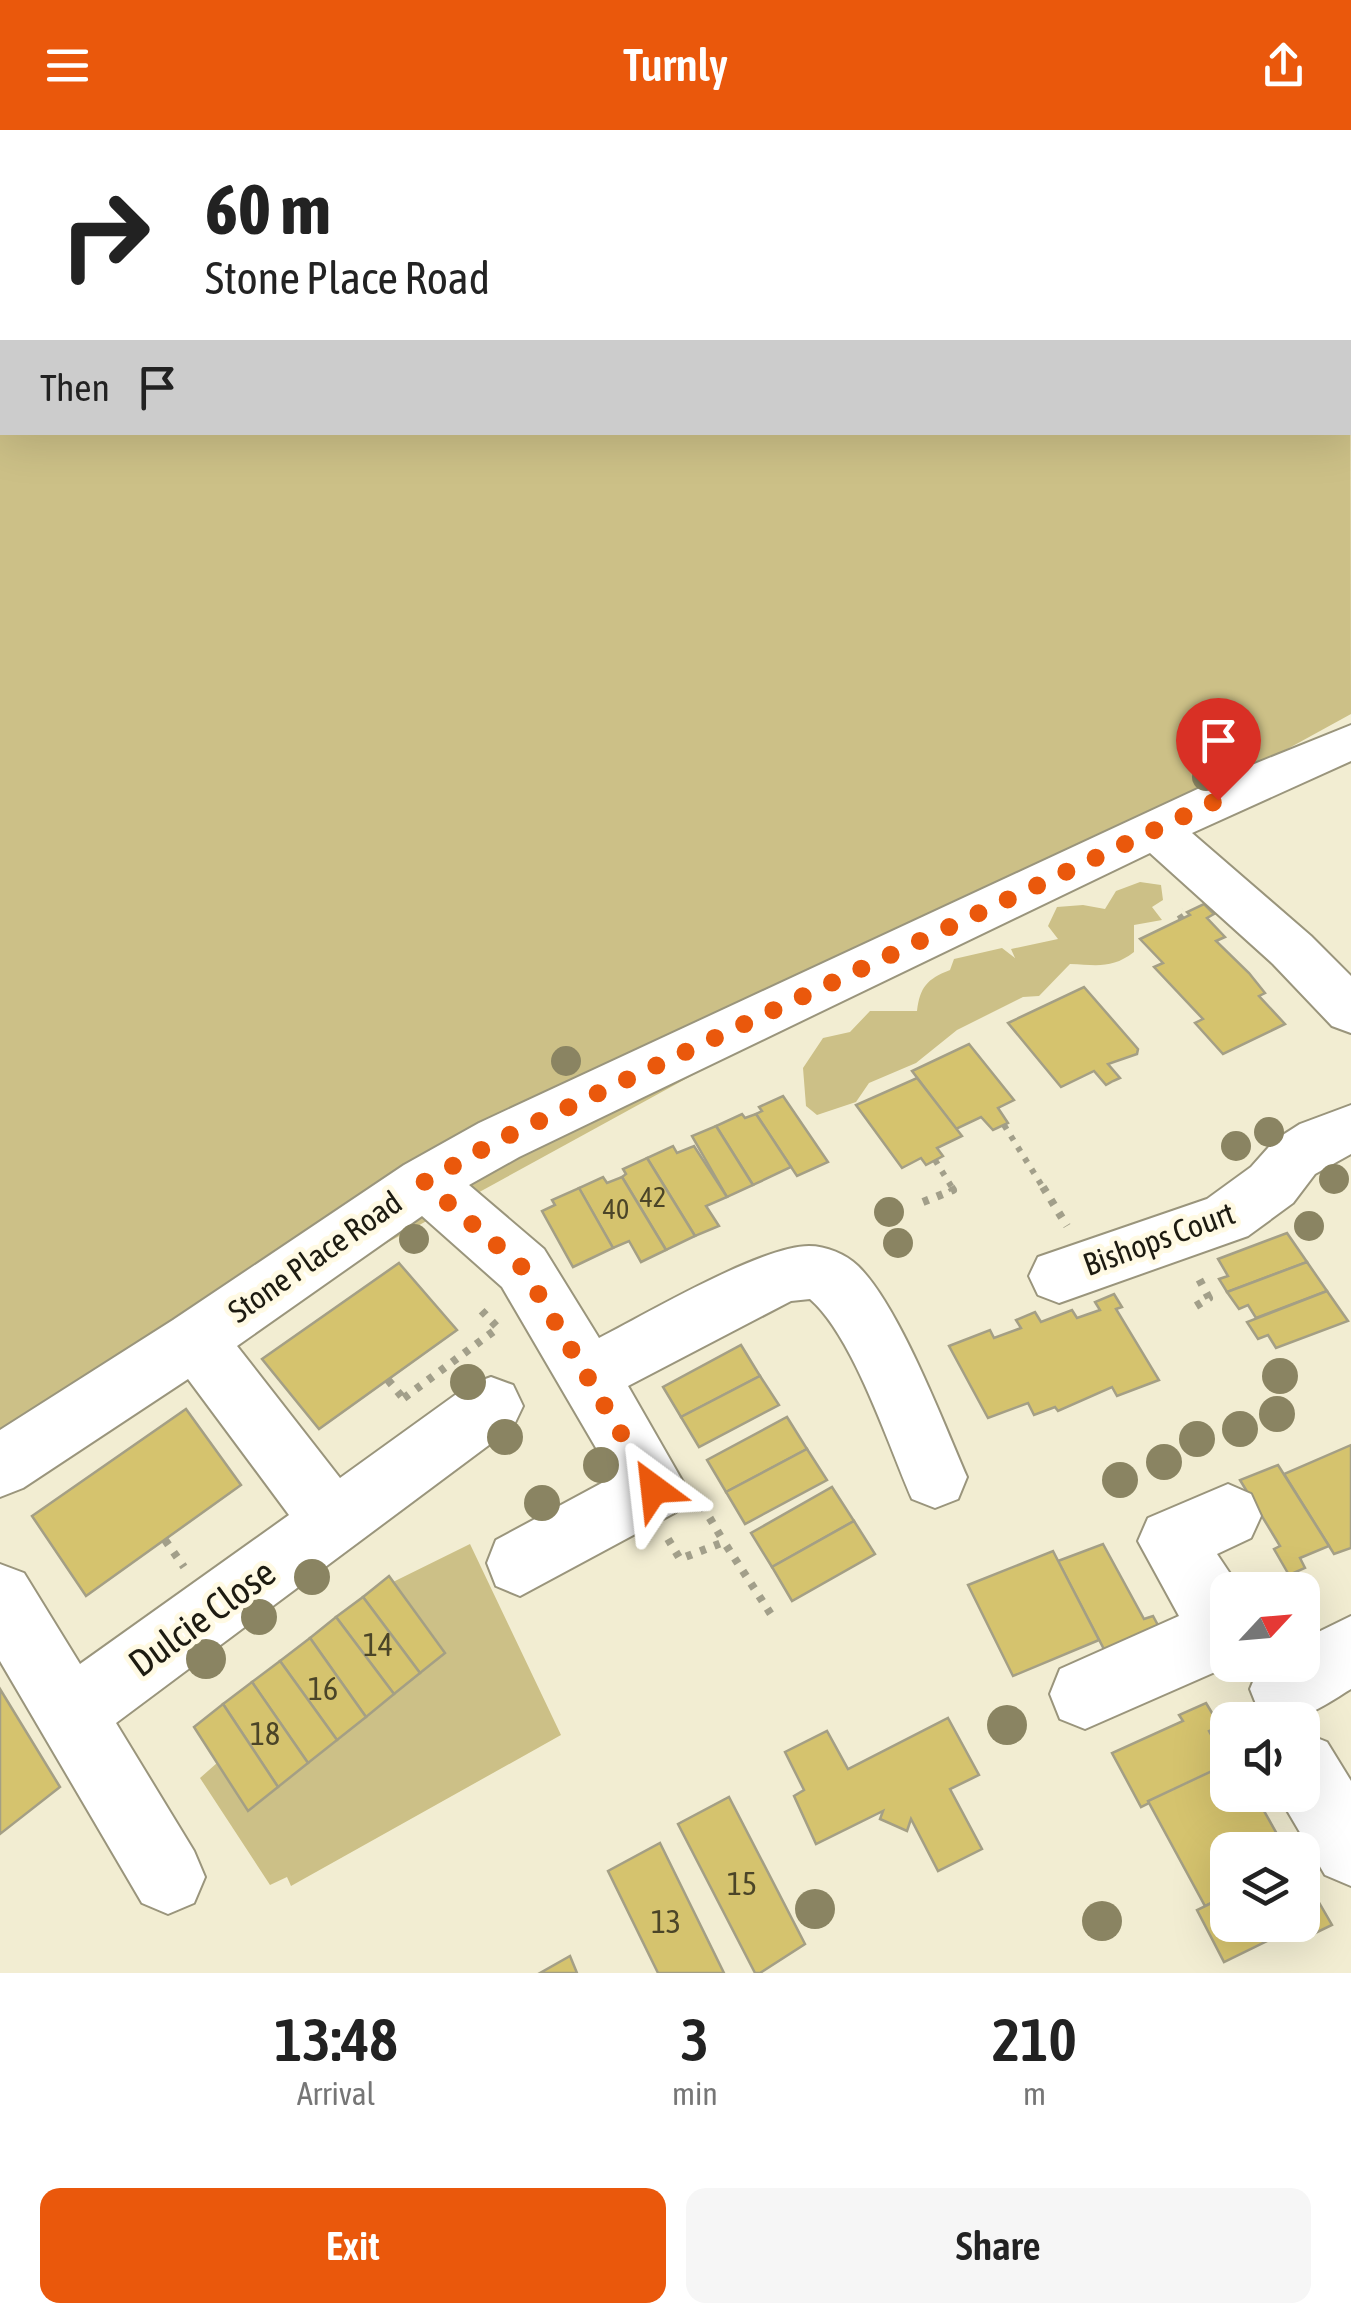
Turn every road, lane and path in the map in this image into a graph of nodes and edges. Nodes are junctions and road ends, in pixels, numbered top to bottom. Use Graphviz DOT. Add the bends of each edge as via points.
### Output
graph roads {
  1 [pos="1351,742"];
  2 [pos="1156,830"];
  3 [pos="1351,1011"];
  4 [pos="1004,1125"];
  5 [pos="1351,1129"];
  6 [pos="935,1160"];
  7 [pos="424,1182"];
  8 [pos="923,1202"];
  9 [pos="1075,1271"];
  10 [pos="480,1309"];
  11 [pos="195,1340"];
  12 [pos="587,1376"];
  13 [pos="404,1398"];
  14 [pos="491,1406"];
  15 [pos="0,1466"];
  16 [pos="935,1477"];
  17 [pos="1228,1516"];
  18 [pos="334,1522"];
  19 [pos="520,1563"];
  20 [pos="0,1597"];
  21 [pos="1210,1603"];
  22 [pos="1351,1650"];
  23 [pos="1320,1651"];
  24 [pos="1210,1661"];
  25 [pos="1086,1694"];
  26 [pos="70,1714"];
  27 [pos="1320,1796"];
  28 [pos="1351,1849"];
  29 [pos="168,1876"];
  1 -- 2 [label="street, Stone Place Road"];
  2 -- 3 [label="street"];
  2 -- 7 [label="street, Stone Place Road" via="499,1140"];
  4 -- 9 [label="path"];
  5 -- 9 [label="street, Bishops Court" via="1295,1157 1240,1212"];
  6 -- 8 [label="path" via="953,1190"];
  7 -- 11 [label="street, Stone Place Road"];
  7 -- 12 [label="street" via="523,1268"];
  10 -- 13 [label="path" via="498,1328"];
  11 -- 15 [label="street, Stone Place Road"];
  11 -- 18 [label="street"];
  12 -- 16 [label="street" via="780,1276 827,1276 851,1300"];
  12 -- 19 [label="street" via="654,1489"];
  14 -- 18 [label="street, Dulcie Close"];
  17 -- 21 [label="street" via="1171,1541"];
  18 -- 26 [label="street, Dulcie Close"];
  20 -- 26 [label="street"];
  22 -- 23 [label="street"];
  24 -- 25 [label="street"];
  26 -- 29 [label="street"];
  27 -- 28 [label="street"];
}
